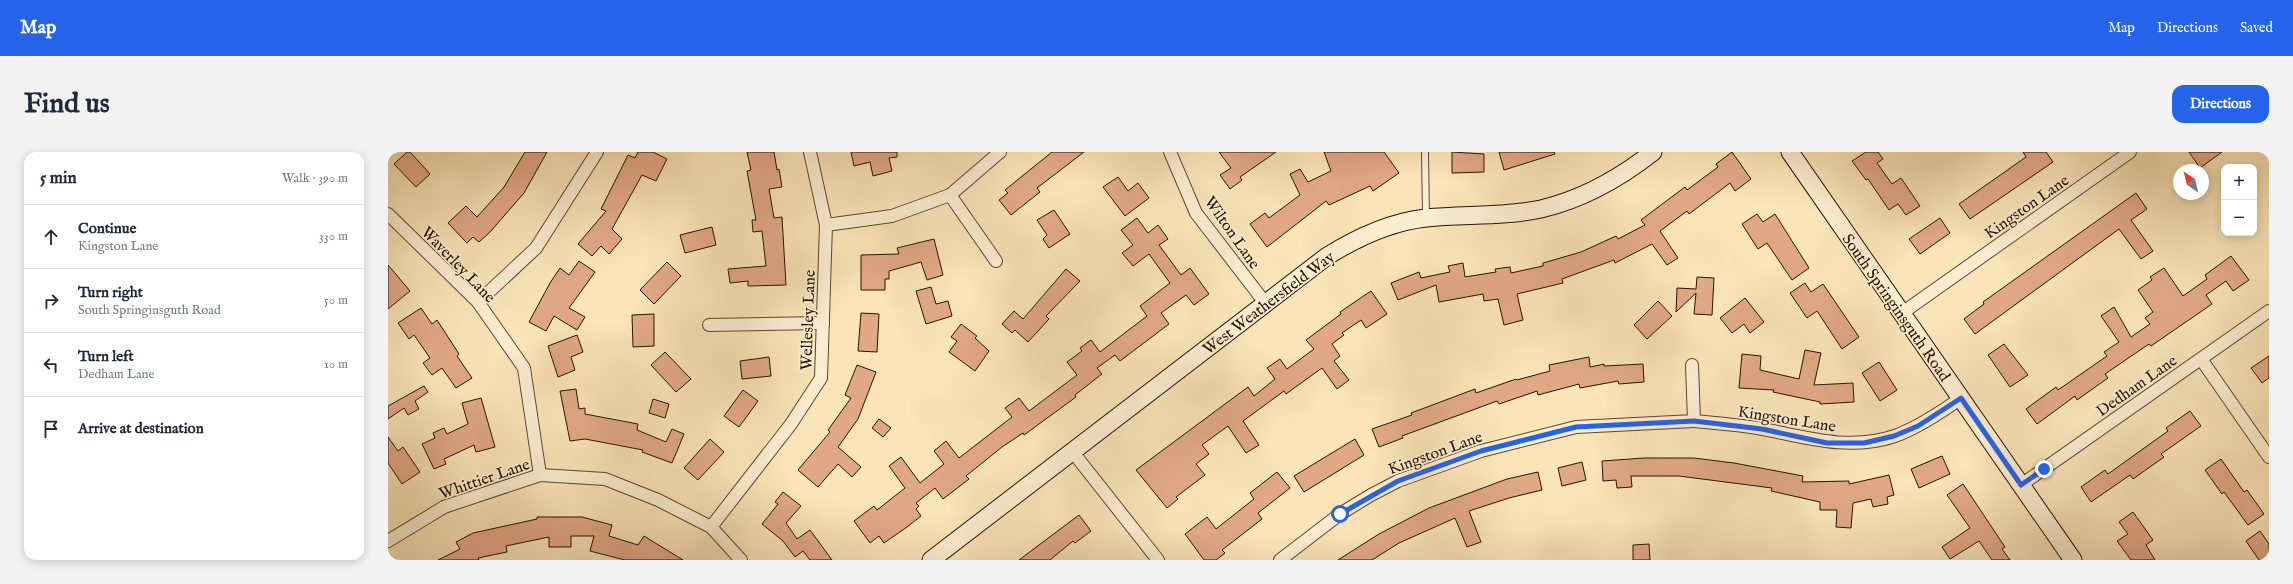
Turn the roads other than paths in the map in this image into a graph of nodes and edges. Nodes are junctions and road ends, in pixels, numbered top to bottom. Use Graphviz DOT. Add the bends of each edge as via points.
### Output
graph roads {
  1 [pos="597,152"];
  2 [pos="810,152"];
  3 [pos="1000,152"];
  4 [pos="1170,152"];
  5 [pos="1425,152"];
  6 [pos="1654,152"];
  7 [pos="1790,152"];
  8 [pos="2130,152"];
  9 [pos="950,195"];
  10 [pos="388,214"];
  11 [pos="1426,218"];
  12 [pos="826,225"];
  13 [pos="996,261"];
  14 [pos="478,302"];
  15 [pos="1266,304"];
  16 [pos="2269,311"];
  17 [pos="1902,313"];
  18 [pos="823,323"];
  19 [pos="709,325"];
  20 [pos="2201,360"];
  21 [pos="1692,365"];
  22 [pos="1961,398"];
  23 [pos="1694,421"];
  24 [pos="1072,452"];
  25 [pos="2269,457"];
  26 [pos="540,475"];
  27 [pos="2021,485"];
  28 [pos="710,527"];
  29 [pos="390,535"];
  30 [pos="741,560"];
  31 [pos="931,560"];
  32 [pos="1158,560"];
  33 [pos="1280,560"];
  34 [pos="2073,560"];
  1 -- 14 [label="street" via="536,248"];
  2 -- 12 [label="street, Wellesley Lane"];
  3 -- 9 [label="street"];
  4 -- 15 [label="street, Wilton Lane" via="1196,213"];
  5 -- 11 [label="lane"];
  6 -- 11 [label="street, West Weathersfield Way" via="1602,186 1561,203 1518,213"];
  7 -- 17 [label="street, South Springinsguth Road"];
  8 -- 17 [label="street, Kingston Lane"];
  9 -- 12 [label="street" via="892,216"];
  9 -- 13 [label="street"];
  10 -- 14 [label="street, Waverley Lane"];
  11 -- 15 [label="street, West Weathersfield Way" via="1379,230 1343,246"];
  12 -- 18 [label="street, Wellesley Lane"];
  14 -- 26 [label="street, Waverley Lane" via="524,368"];
  15 -- 24 [label="street, West Weathersfield Way"];
  16 -- 20 [label="street, Dedham Lane"];
  17 -- 22 [label="street, South Springinsguth Road"];
  18 -- 19 [label="street"];
  18 -- 28 [label="street, Wellesley Lane" via="821,378 792,424"];
  20 -- 25 [label="street"];
  20 -- 27 [label="street, Dedham Lane"];
  21 -- 23 [label="street"];
  22 -- 23 [label="street, Kingston Lane" via="1918,426 1894,436 1864,443 1827,443 1762,429"];
  22 -- 27 [label="street, South Springinsguth Road"];
  23 -- 33 [label="street, Kingston Lane" via="1576,427 1481,451 1398,481 1372,495 1340,514"];
  24 -- 31 [label="street, West Weathersfield Way"];
  24 -- 32 [label="street"];
  26 -- 28 [label="street, Whittier Lane" via="605,479 658,500"];
  26 -- 29 [label="street, Whittier Lane" via="444,507"];
  27 -- 34 [label="street, South Springinsguth Road"];
  28 -- 30 [label="street, Whittier Lane"];
}
